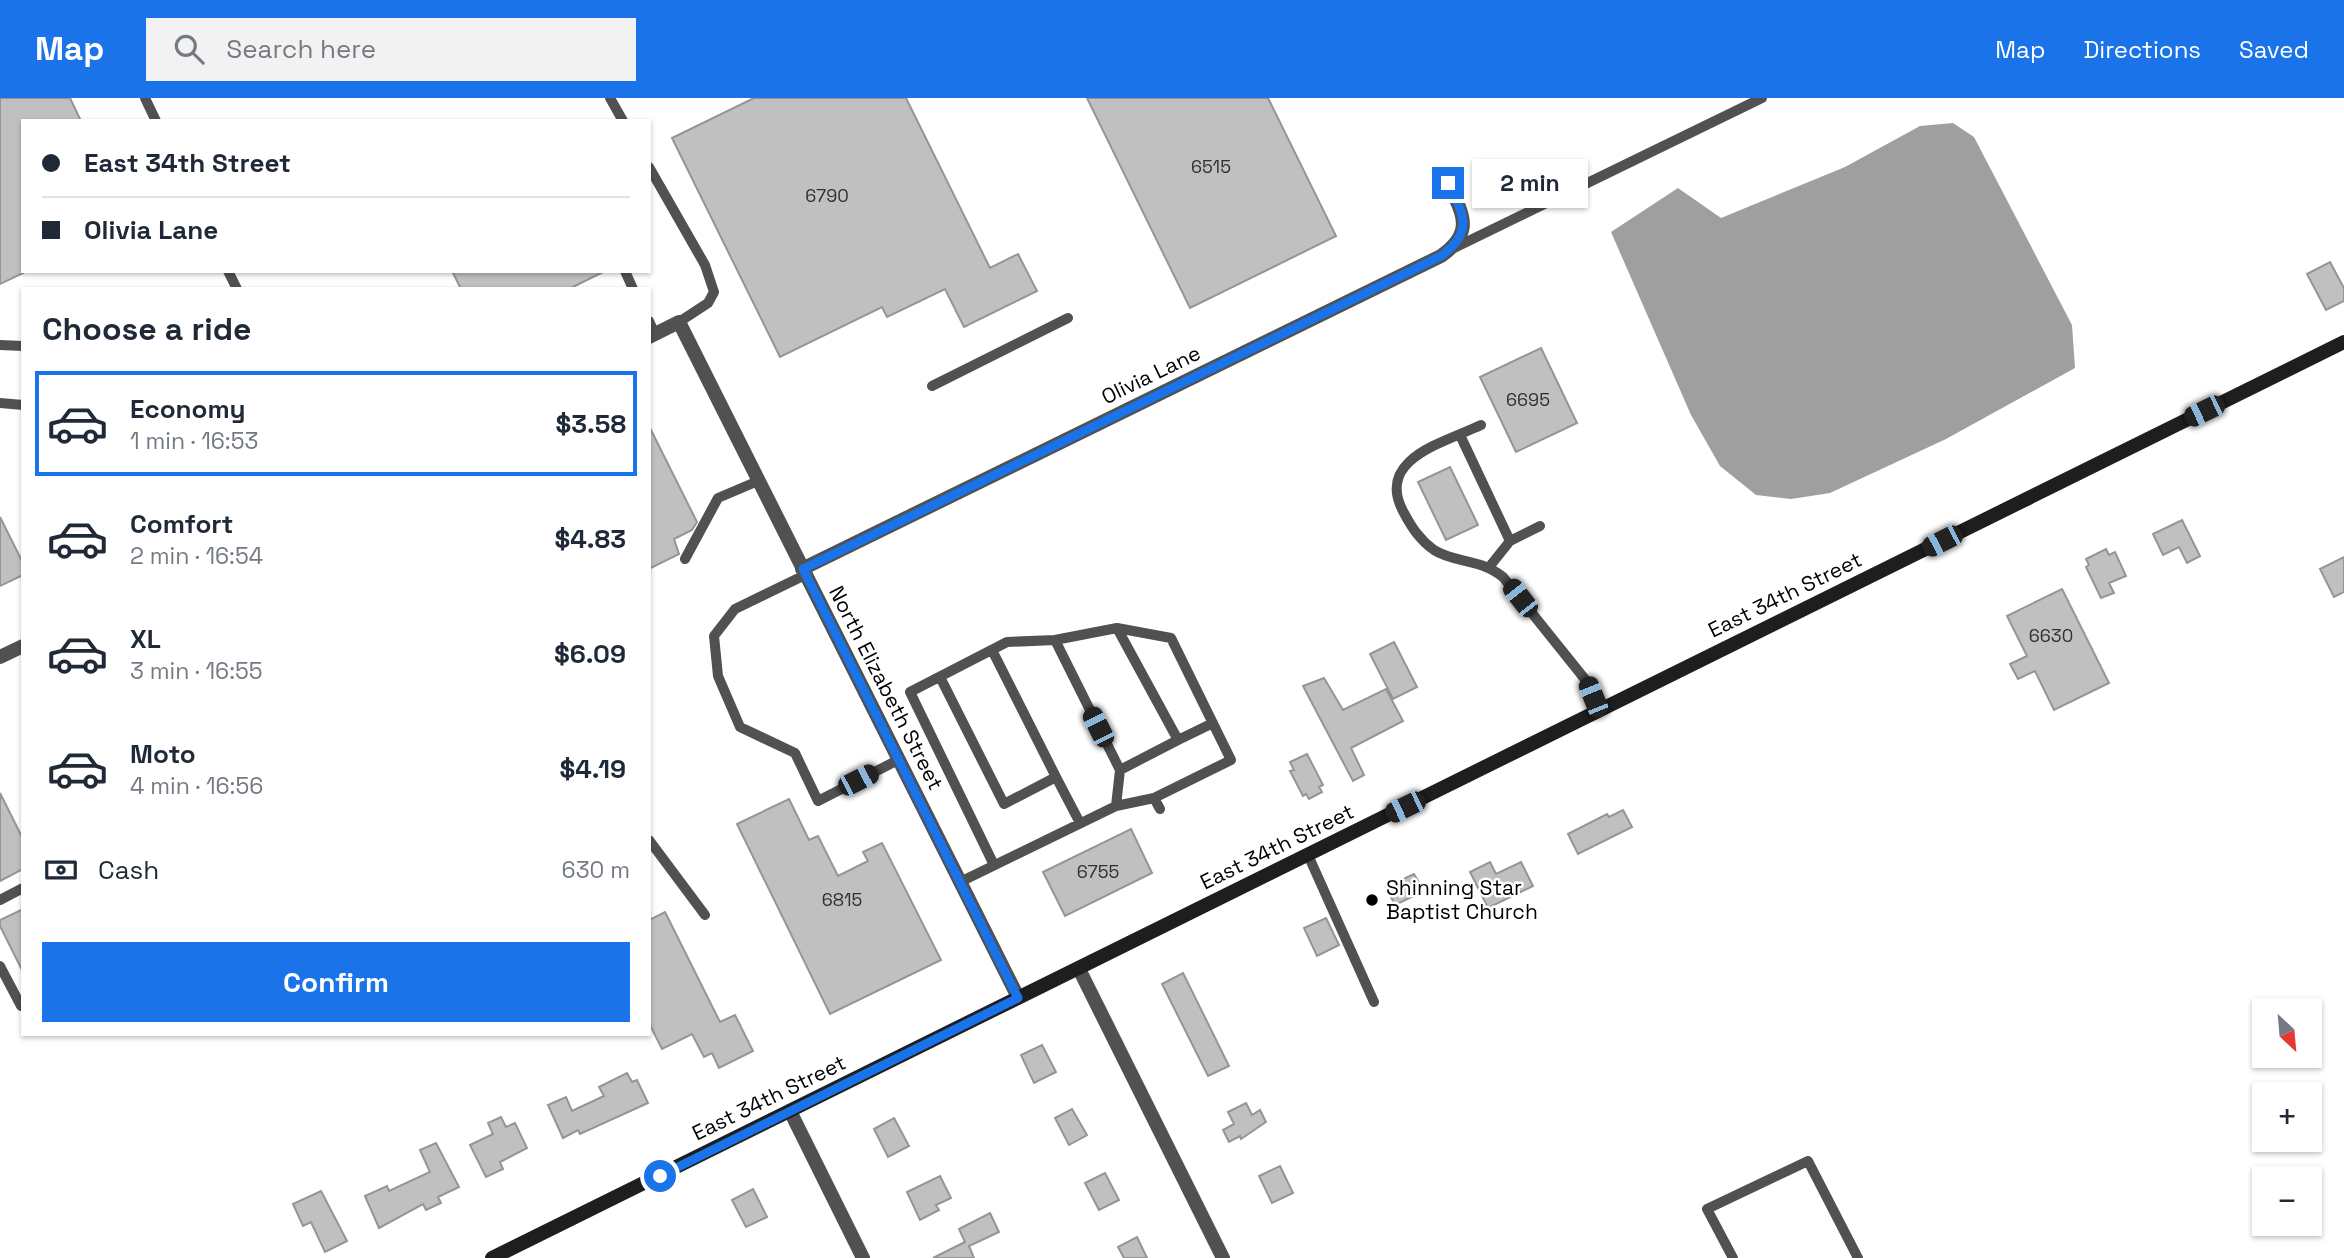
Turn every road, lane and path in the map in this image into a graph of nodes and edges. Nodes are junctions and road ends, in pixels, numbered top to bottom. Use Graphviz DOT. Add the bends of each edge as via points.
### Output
graph roads {
  1 [pos="145,98"];
  2 [pos="610,98"];
  3 [pos="1762,98"];
  4 [pos="155,119"];
  5 [pos="622,119"];
  6 [pos="651,170"];
  7 [pos="1448,183"];
  8 [pos="1452,249"];
  9 [pos="1068,318"];
  10 [pos="679,322"];
  11 [pos="651,331"];
  12 [pos="2344,342"];
  13 [pos="0,345"];
  14 [pos="21,346"];
  15 [pos="932,386"];
  16 [pos="0,403"];
  17 [pos="21,405"];
  18 [pos="1481,425"];
  19 [pos="1460,435"];
  20 [pos="758,481"];
  21 [pos="1540,526"];
  22 [pos="1510,541"];
  23 [pos="685,559"];
  24 [pos="1490,566"];
  25 [pos="804,572"];
  26 [pos="1117,628"];
  27 [pos="1055,640"];
  28 [pos="21,647"];
  29 [pos="992,650"];
  30 [pos="0,657"];
  31 [pos="940,677"];
  32 [pos="1599,711"];
  33 [pos="1213,723"];
  34 [pos="1178,740"];
  35 [pos="898,760"];
  36 [pos="1120,770"];
  37 [pos="1056,777"];
  38 [pos="1154,798"];
  39 [pos="1116,806"];
  40 [pos="1160,809"];
  41 [pos="1080,823"];
  42 [pos="651,843"];
  43 [pos="1308,855"];
  44 [pos="994,865"];
  45 [pos="960,882"];
  46 [pos="21,889"];
  47 [pos="0,900"];
  48 [pos="705,915"];
  49 [pos="0,966"];
  50 [pos="1079,969"];
  51 [pos="1018,998"];
  52 [pos="1374,1002"];
  53 [pos="21,1006"];
  54 [pos="790,1111"];
  55 [pos="492,1258"];
  56 [pos="863,1258"];
  57 [pos="1223,1258"];
  58 [pos="1733,1258"];
  59 [pos="1858,1258"];
  1 -- 4 [label="lane"];
  2 -- 5 [label="lane"];
  3 -- 8 [label="lane"];
  6 -- 10 [label="lane" via="705,265 714,292 708,303"];
  7 -- 8 [label="street" via="1464,218 1463,231"];
  8 -- 25 [label="street, Olivia Lane"];
  9 -- 15 [label="lane"];
  10 -- 11 [label="street"];
  10 -- 20 [label="street, North Elizabeth Street"];
  12 -- 32 [label="main road, East 34th Street"];
  13 -- 14 [label="lane"];
  16 -- 17 [label="lane"];
  18 -- 19 [label="lane"];
  19 -- 22 [label="lane"];
  19 -- 24 [label="lane" via="1405,464 1395,480 1396,499 1415,533 1436,551"];
  20 -- 23 [label="lane" via="718,498"];
  20 -- 25 [label="street, North Elizabeth Street"];
  21 -- 22 [label="lane"];
  22 -- 24 [label="lane"];
  24 -- 32 [label="lane" via="1588,683"];
  25 -- 35 [label="street, North Elizabeth Street"];
  25 -- 35 [label="lane" via="735,609 714,636 719,676 740,727 795,754 818,801"];
  26 -- 27 [label="lane"];
  26 -- 33 [label="lane" via="1171,638"];
  26 -- 34 [label="lane"];
  27 -- 29 [label="lane" via="1007,642"];
  27 -- 36 [label="lane"];
  28 -- 30 [label="street"];
  29 -- 31 [label="lane"];
  29 -- 37 [label="lane"];
  31 -- 37 [label="lane" via="1004,804"];
  31 -- 44 [label="lane" via="910,692"];
  32 -- 43 [label="main road, East 34th Street"];
  33 -- 34 [label="lane"];
  33 -- 38 [label="lane" via="1231,760"];
  34 -- 36 [label="lane"];
  35 -- 45 [label="street, North Elizabeth Street"];
  36 -- 39 [label="lane"];
  37 -- 41 [label="lane"];
  38 -- 39 [label="lane"];
  38 -- 40 [label="lane"];
  39 -- 41 [label="lane"];
  41 -- 44 [label="lane"];
  42 -- 48 [label="lane"];
  43 -- 50 [label="main road, East 34th Street"];
  43 -- 52 [label="lane"];
  44 -- 45 [label="lane"];
  45 -- 51 [label="street, North Elizabeth Street"];
  46 -- 47 [label="lane"];
  49 -- 53 [label="lane"];
  50 -- 51 [label="main road, East 34th Street"];
  50 -- 57 [label="street"];
  51 -- 54 [label="main road, East 34th Street"];
  54 -- 55 [label="main road, East 34th Street"];
  54 -- 56 [label="street"];
  58 -- 59 [label="lane" via="1707,1209 1808,1161"];
}
